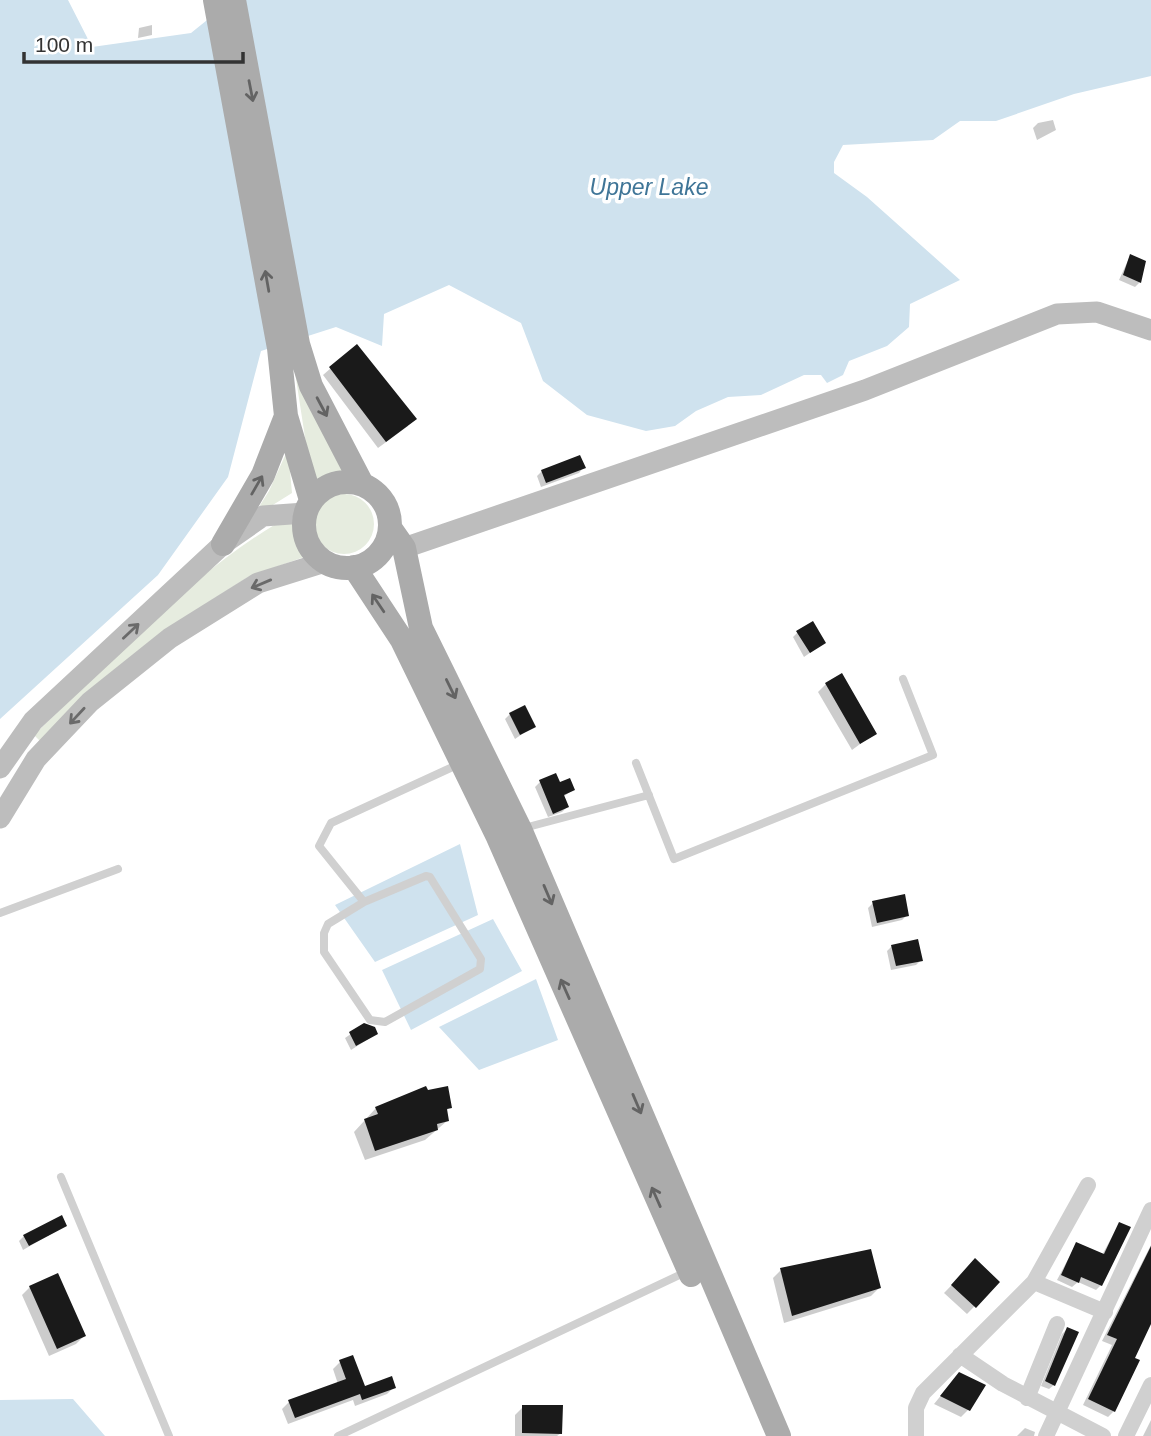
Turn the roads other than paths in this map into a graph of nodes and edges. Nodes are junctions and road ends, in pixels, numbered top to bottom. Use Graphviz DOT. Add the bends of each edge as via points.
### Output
graph roads {
  1 [pos="215,0"];
  2 [pos="234,0"];
  3 [pos="1151,330"];
  4 [pos="288,346"];
  5 [pos="286,416"];
  6 [pos="362,484"];
  7 [pos="308,507"];
  8 [pos="397,538"];
  9 [pos="223,544"];
  10 [pos="325,562"];
  11 [pos="354,567"];
  12 [pos="903,679"];
  13 [pos="462,763"];
  14 [pos="636,763"];
  15 [pos="0,768"];
  16 [pos="649,795"];
  17 [pos="0,818"];
  18 [pos="509,832"];
  19 [pos="118,869"];
  20 [pos="364,902"];
  21 [pos="0,913"];
  22 [pos="61,1177"];
  23 [pos="1088,1185"];
  24 [pos="1151,1210"];
  25 [pos="689,1271"];
  26 [pos="1034,1282"];
  27 [pos="1105,1312"];
  28 [pos="1057,1324"];
  29 [pos="960,1355"];
  30 [pos="1151,1385"];
  31 [pos="1027,1398"];
  32 [pos="1057,1414"];
  33 [pos="169,1436"];
  34 [pos="338,1436"];
  35 [pos="769,1436"];
  36 [pos="779,1436"];
  37 [pos="916,1436"];
  38 [pos="1046,1436"];
  39 [pos="1102,1436"];
  40 [pos="1126,1436"];
  4 -- 1 [label="main road, one-way"];
  2 -- 4 [label="main road, one-way"];
  3 -- 8 [label="main road" via="1097,312 1057,314 831,402"];
  4 -- 5 [label="main road"];
  4 -- 6 [label="main road, one-way"];
  5 -- 7 [label="main road"];
  9 -- 5 [label="main road, one-way" via="263,475"];
  6 -- 7 [label="main road" via="334,483"];
  6 -- 8 [label="main road" via="384,501"];
  7 -- 9 [label="main road" via="263,516"];
  7 -- 10 [label="main road" via="307,541"];
  8 -- 11 [label="main road"];
  8 -- 18 [label="main road, one-way" via="421,628"];
  15 -- 9 [label="main road, one-way" via="33,721"];
  10 -- 11 [label="main road"];
  10 -- 17 [label="main road, one-way" via="258,583 170,638 81,711 36,759"];
  13 -- 11 [label="main road, one-way" via="402,640"];
  12 -- 16 [label="lane" via="933,755 674,859"];
  13 -- 18 [label="main road"];
  13 -- 20 [label="lane" via="331,823 324,831 319,846"];
  14 -- 16 [label="lane"];
  16 -- 18 [label="lane"];
  25 -- 18 [label="main road, one-way"];
  18 -- 36 [label="main road, one-way"];
  19 -- 21 [label="lane"];
  20 -- 20 [label="lane" via="420,877 430,877 481,959 481,969 384,1022 370,1020 324,952 328,924"];
  22 -- 33 [label="lane"];
  23 -- 26 [label="street"];
  24 -- 27 [label="street"];
  25 -- 34 [label="lane"];
  25 -- 35 [label="main road"];
  26 -- 27 [label="street"];
  26 -- 29 [label="street"];
  27 -- 32 [label="street"];
  28 -- 31 [label="street"];
  29 -- 31 [label="street"];
  29 -- 37 [label="street" via="923,1392 916,1408"];
  30 -- 40 [label="street"];
  31 -- 32 [label="street"];
  32 -- 38 [label="street"];
  32 -- 39 [label="street"];
}
